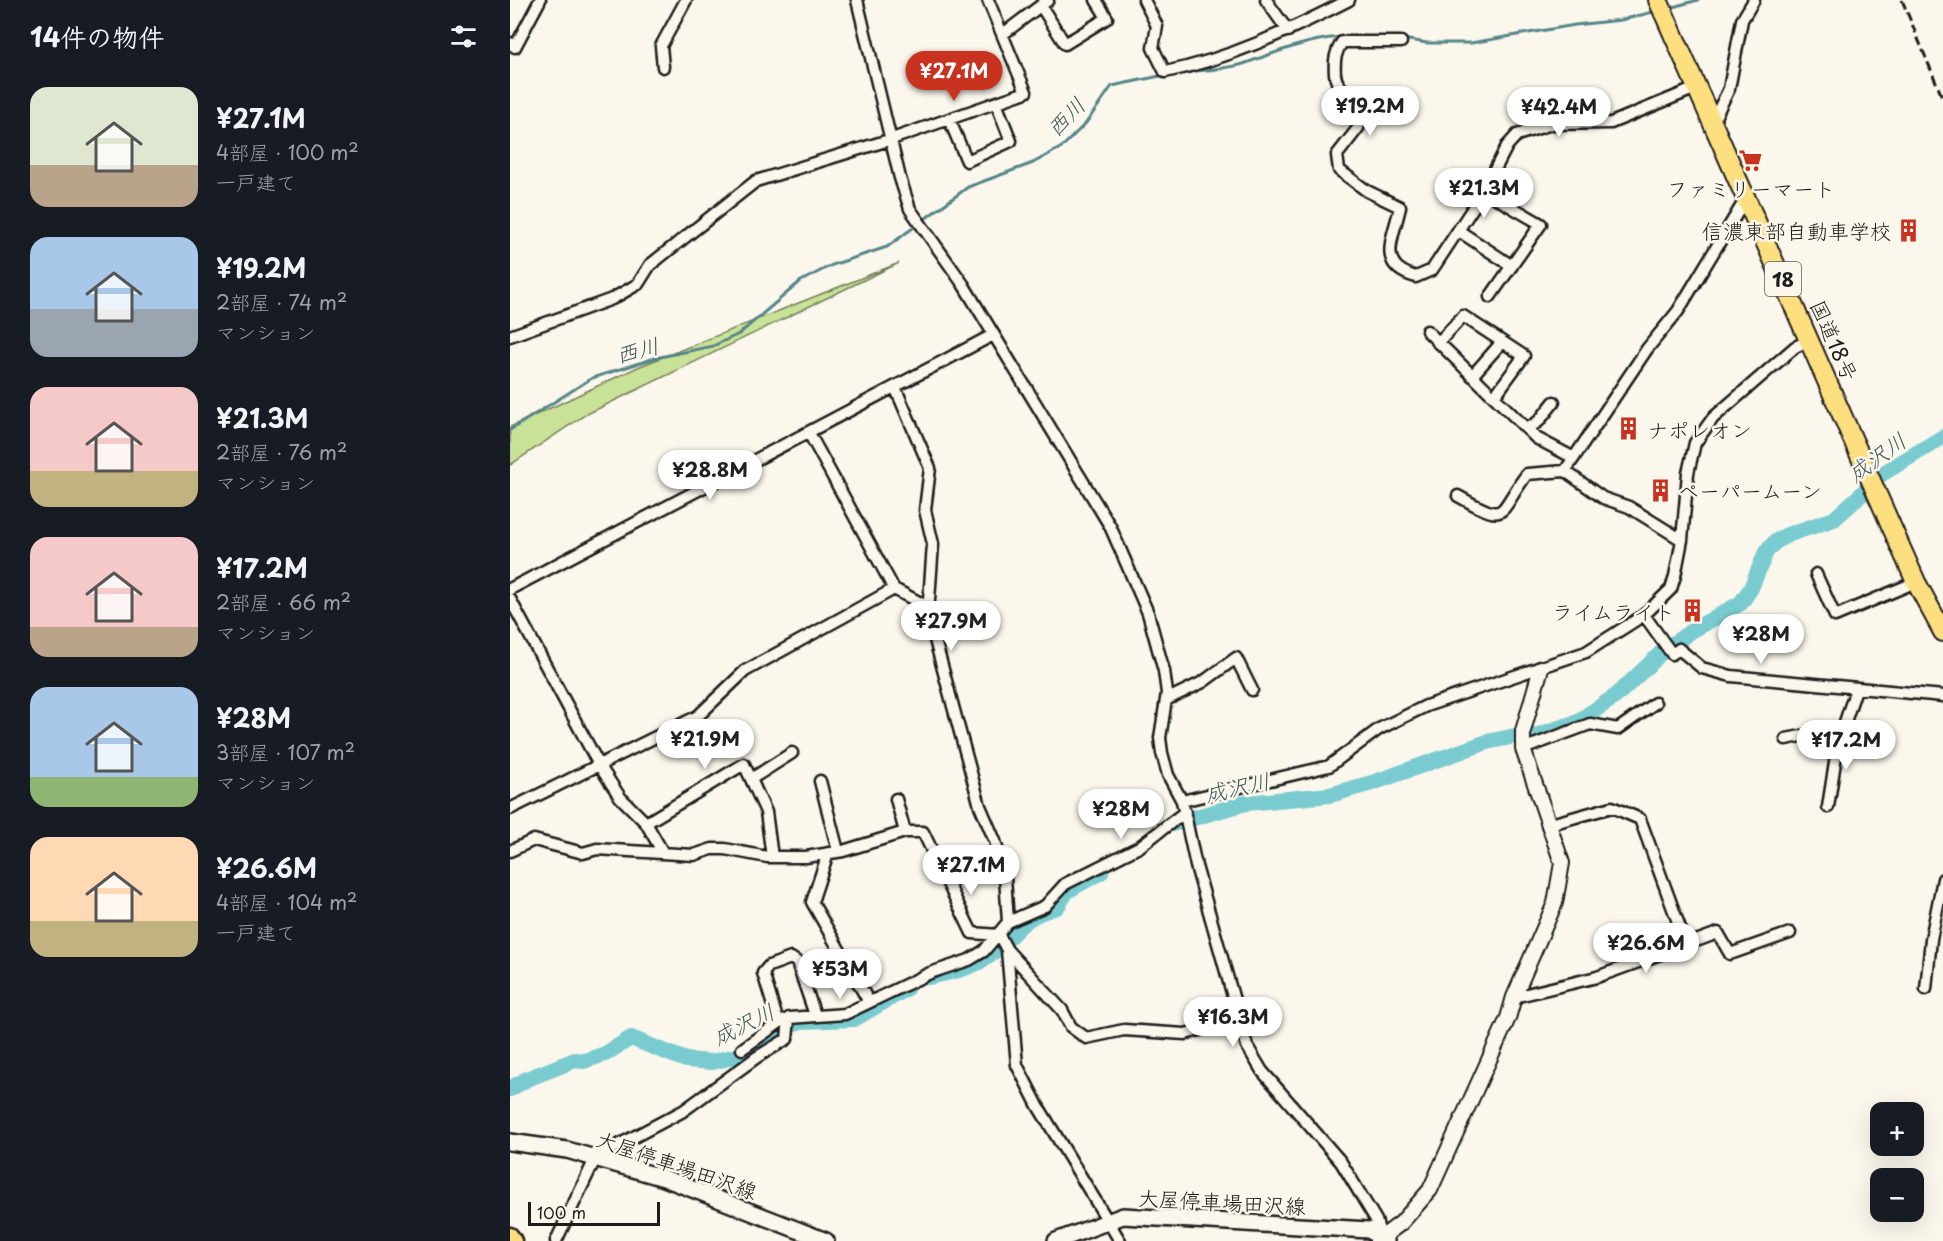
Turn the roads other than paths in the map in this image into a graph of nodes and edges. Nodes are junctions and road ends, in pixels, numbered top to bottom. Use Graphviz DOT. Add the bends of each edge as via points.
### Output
graph roads {
  1 [pos="540,0"];
  2 [pos="686,0"];
  3 [pos="988,0"];
  4 [pos="1096,0"];
  5 [pos="1144,0"];
  6 [pos="1266,0"];
  7 [pos="1349,0"];
  8 [pos="1658,0"];
  9 [pos="1754,0"];
  10 [pos="861,2"];
  11 [pos="1045,3"];
  12 [pos="1288,31"];
  13 [pos="1003,34"];
  14 [pos="1401,42"];
  15 [pos="510,43"];
  16 [pos="663,67"];
  17 [pos="1696,88"];
  18 [pos="1370,97"];
  19 [pos="1404,100"];
  20 [pos="996,103"];
  21 [pos="948,119"];
  22 [pos="1712,124"];
  23 [pos="892,139"];
  24 [pos="1484,191"];
  25 [pos="1746,200"];
  26 [pos="1459,231"];
  27 [pos="1512,266"];
  28 [pos="1490,297"];
  29 [pos="1427,331"];
  30 [pos="993,335"];
  31 [pos="510,336"];
  32 [pos="1810,340"];
  33 [pos="1502,342"];
  34 [pos="1438,343"];
  35 [pos="1472,376"];
  36 [pos="895,387"];
  37 [pos="1494,397"];
  38 [pos="1554,402"];
  39 [pos="1527,429"];
  40 [pos="809,434"];
  41 [pos="1574,458"];
  42 [pos="1565,471"];
  43 [pos="1458,496"];
  44 [pos="1682,540"];
  45 [pos="1816,574"];
  46 [pos="1916,582"];
  47 [pos="510,589"];
  48 [pos="894,589"];
  49 [pos="510,599"];
  50 [pos="928,607"];
  51 [pos="1644,615"];
  52 [pos="1943,632"];
  53 [pos="1541,668"];
  54 [pos="1856,689"];
  55 [pos="1252,690"];
  56 [pos="1943,696"];
  57 [pos="1166,700"];
  58 [pos="1655,703"];
  59 [pos="1842,728"];
  60 [pos="1786,738"];
  61 [pos="1523,741"];
  62 [pos="792,753"];
  63 [pos="599,765"];
  64 [pos="751,779"];
  65 [pos="820,781"];
  66 [pos="896,799"];
  67 [pos="1182,801"];
  68 [pos="1828,807"];
  69 [pos="510,809"];
  70 [pos="1185,815"];
  71 [pos="646,823"];
  72 [pos="1547,825"];
  73 [pos="905,832"];
  74 [pos="510,850"];
  75 [pos="662,851"];
  76 [pos="833,852"];
  77 [pos="772,857"];
  78 [pos="1943,879"];
  79 [pos="1008,922"];
  80 [pos="1790,933"];
  81 [pos="1000,938"];
  82 [pos="1686,944"];
  83 [pos="1007,950"];
  84 [pos="1926,990"];
  85 [pos="1514,997"];
  86 [pos="869,1002"];
  87 [pos="815,1015"];
  88 [pos="1240,1019"];
  89 [pos="786,1024"];
  90 [pos="742,1049"];
  91 [pos="510,1142"];
  92 [pos="596,1157"];
  93 [pos="1109,1220"];
  94 [pos="510,1236"];
  95 [pos="1382,1240"];
  96 [pos="513,1241"];
  97 [pos="556,1241"];
  98 [pos="826,1241"];
  99 [pos="1056,1241"];
  100 [pos="1120,1241"];
  1 -- 15 [label="street" via="515,47"];
  2 -- 16 [label="street" via="661,46"];
  3 -- 13 [label="street"];
  4 -- 11 [label="street" via="1107,18 1065,44"];
  5 -- 12 [label="street" via="1157,26 1153,48 1165,72 1203,65"];
  6 -- 12 [label="street"];
  7 -- 12 [label="street"];
  8 -- 17 [label="highway, 国道18号 / 18"];
  9 -- 22 [label="street" via="1742,20 1729,89"];
  10 -- 23 [label="street"];
  11 -- 13 [label="street"];
  13 -- 20 [label="street" via="1026,92"];
  14 -- 18 [label="street" via="1342,42 1336,52 1336,80 1343,92"];
  17 -- 22 [label="highway, 国道18号 / 18"];
  17 -- 24 [label="street" via="1611,123 1551,124 1525,130 1507,146"];
  18 -- 19 [label="street"];
  18 -- 26 [label="street" via="1358,128 1337,155 1339,171 1400,207 1390,259 1396,268 1409,275 1423,276 1432,270"];
  20 -- 21 [label="street"];
  20 -- 21 [label="street" via="1011,141 967,161"];
  21 -- 23 [label="street"];
  22 -- 25 [label="highway, 国道18号 / 18"];
  23 -- 30 [label="street" via="910,209 952,267"];
  23 -- 31 [label="street" via="756,181 650,265 638,284 612,299"];
  24 -- 26 [label="street"];
  24 -- 27 [label="street" via="1541,224"];
  25 -- 32 [label="highway, 国道18号 / 18"];
  25 -- 41 [label="street" via="1678,311 1647,349"];
  26 -- 27 [label="street"];
  27 -- 28 [label="street"];
  29 -- 34 [label="street"];
  30 -- 36 [label="street"];
  30 -- 57 [label="street" via="1110,526 1148,613 1164,671"];
  32 -- 44 [label="street" via="1796,347 1713,418 1695,443"];
  32 -- 46 [label="highway, 国道18号 / 18"];
  33 -- 34 [label="street" via="1464,316"];
  33 -- 35 [label="street"];
  33 -- 37 [label="street" via="1524,356"];
  34 -- 35 [label="street"];
  35 -- 37 [label="street"];
  36 -- 40 [label="street"];
  36 -- 50 [label="street" via="930,468 925,510 933,544"];
  37 -- 39 [label="street"];
  38 -- 39 [label="street"];
  39 -- 41 [label="street"];
  40 -- 47 [label="street"];
  40 -- 48 [label="street"];
  41 -- 42 [label="street"];
  42 -- 43 [label="street" via="1527,474 1498,514 1490,514"];
  42 -- 44 [label="street" via="1603,498 1629,507"];
  44 -- 51 [label="street" via="1671,589"];
  45 -- 46 [label="street" via="1835,616"];
  46 -- 52 [label="highway, 国道18号 / 18"];
  48 -- 50 [label="street"];
  48 -- 63 [label="street" via="745,671 698,716"];
  49 -- 63 [label="street"];
  50 -- 79 [label="street" via="934,645 955,707 980,807 1005,877"];
  51 -- 53 [label="street" via="1586,651"];
  51 -- 54 [label="street" via="1672,654 1679,649 1702,668 1731,676"];
  53 -- 61 [label="street"];
  53 -- 67 [label="street" via="1426,706 1379,729 1329,766"];
  54 -- 56 [label="street"];
  54 -- 59 [label="street"];
  55 -- 57 [label="street" via="1236,658 1203,682"];
  57 -- 67 [label="street" via="1160,738 1162,753"];
  58 -- 61 [label="street" via="1618,729 1590,723"];
  59 -- 60 [label="street"];
  59 -- 68 [label="street" via="1832,767"];
  61 -- 72 [label="street"];
  62 -- 64 [label="street"];
  63 -- 69 [label="street"];
  63 -- 71 [label="street" via="620,797"];
  64 -- 71 [label="street" via="744,764"];
  64 -- 77 [label="street" via="766,812"];
  65 -- 76 [label="street"];
  66 -- 73 [label="street"];
  67 -- 70 [label="street"];
  70 -- 79 [label="street" via="1139,847 1065,884 1045,906"];
  70 -- 88 [label="street"];
  71 -- 75 [label="street"];
  72 -- 82 [label="street" via="1612,807 1640,819"];
  72 -- 85 [label="street" via="1562,863 1559,886"];
  73 -- 76 [label="street"];
  73 -- 81 [label="street" via="923,832 972,933"];
  74 -- 75 [label="street" via="534,840 583,853 597,849"];
  75 -- 77 [label="street" via="694,855 725,849"];
  76 -- 77 [label="street"];
  76 -- 86 [label="street" via="812,902"];
  78 -- 84 [label="street"];
  79 -- 81 [label="street"];
  80 -- 82 [label="street" via="1730,954 1718,933"];
  81 -- 83 [label="street"];
  81 -- 86 [label="street" via="969,960 930,973"];
  82 -- 85 [label="street" via="1597,977"];
  83 -- 88 [label="street" via="1062,1010 1071,1027 1086,1038 1124,1029 1185,1034"];
  83 -- 93 [label="street" via="1017,1065 1055,1135"];
  85 -- 95 [label="street" via="1430,1190"];
  86 -- 87 [label="street" via="845,1014"];
  87 -- 89 [label="street"];
  87 -- 89 [label="street" via="797,962 791,958 769,966 763,973"];
  88 -- 95 [label="street" via="1247,1046 1262,1071 1341,1162 1376,1220"];
  89 -- 90 [label="street"];
  89 -- 92 [label="street" via="787,1039 683,1111"];
  91 -- 92 [label="main road, 大屋停車場田沢線"];
  92 -- 97 [label="street"];
  92 -- 98 [label="main road, 大屋停車場田沢線" via="664,1178"];
  93 -- 95 [label="main road, 大屋停車場田沢線" via="1123,1216 1370,1230"];
  93 -- 99 [label="main road, 大屋停車場田沢線"];
  93 -- 100 [label="street"];
  94 -- 96 [label="main road"];
}
